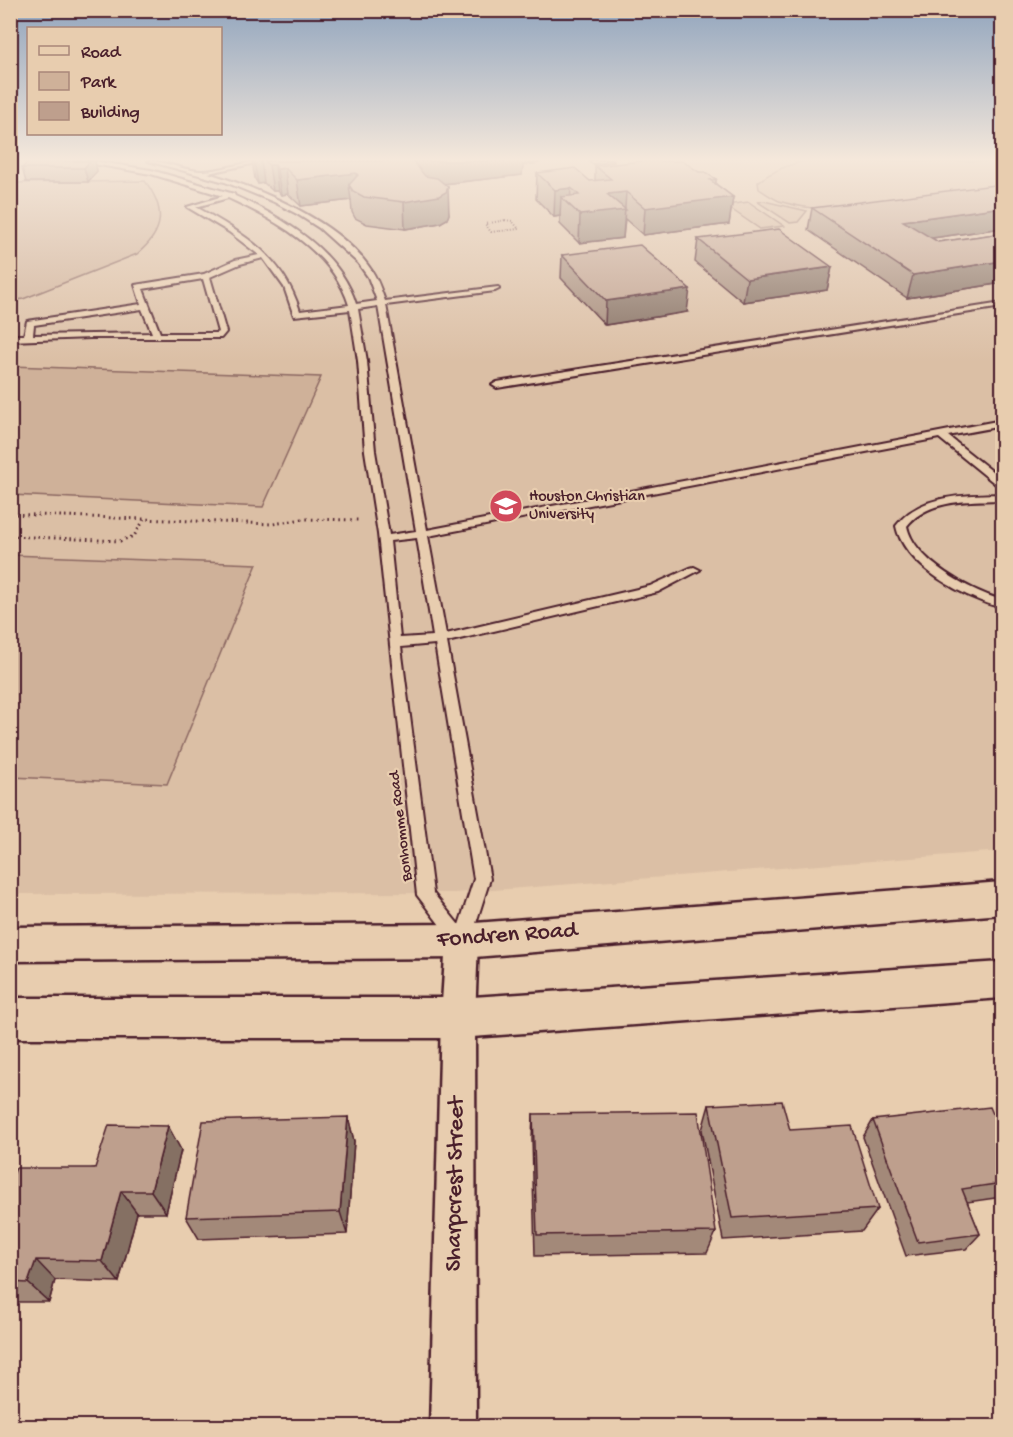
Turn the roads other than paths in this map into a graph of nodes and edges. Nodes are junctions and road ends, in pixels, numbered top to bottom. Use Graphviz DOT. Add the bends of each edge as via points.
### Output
graph roads {
  1 [pos="227,228"];
  2 [pos="288,228"];
  3 [pos="323,228"];
  4 [pos="264,256"];
  5 [pos="206,276"];
  6 [pos="495,289"];
  7 [pos="382,304"];
  8 [pos="1002,305"];
  9 [pos="146,306"];
  10 [pos="354,308"];
  11 [pos="157,336"];
  12 [pos="10,338"];
  13 [pos="28,338"];
  14 [pos="497,385"];
  15 [pos="1002,423"];
  16 [pos="941,435"];
  17 [pos="1002,484"];
  18 [pos="1002,497"];
  19 [pos="421,534"];
  20 [pos="383,539"];
  21 [pos="694,570"];
  22 [pos="1002,604"];
  23 [pos="441,639"];
  24 [pos="395,643"];
  25 [pos="1002,898"];
  26 [pos="462,941"];
  27 [pos="10,944"];
  28 [pos="1002,980"];
  29 [pos="10,1018"];
  30 [pos="458,1018"];
  31 [pos="453,1426"];
  1 -- 4 [label="lane"];
  2 -- 10 [label="lane, Bonhomme Road" via="342,280"];
  3 -- 7 [label="lane" via="357,257 370,275"];
  4 -- 5 [label="lane"];
  4 -- 10 [label="lane" via="288,287 297,314"];
  5 -- 9 [label="lane" via="138,287"];
  5 -- 11 [label="lane" via="222,332 218,336"];
  6 -- 7 [label="lane"];
  7 -- 10 [label="lane"];
  7 -- 19 [label="lane"];
  8 -- 14 [label="lane"];
  9 -- 11 [label="lane"];
  9 -- 13 [label="lane" via="30,323"];
  10 -- 20 [label="lane, Bonhomme Road"];
  11 -- 13 [label="lane"];
  12 -- 13 [label="lane"];
  15 -- 16 [label="lane"];
  16 -- 17 [label="lane"];
  16 -- 19 [label="lane"];
  18 -- 22 [label="lane" via="918,509 901,526 905,540 917,554 963,590"];
  19 -- 20 [label="lane"];
  19 -- 23 [label="lane"];
  20 -- 24 [label="lane, Bonhomme Road"];
  21 -- 23 [label="lane" via="654,589"];
  23 -- 24 [label="lane"];
  23 -- 26 [label="lane" via="482,879"];
  24 -- 26 [label="lane, Bonhomme Road" via="425,895"];
  25 -- 26 [label="main road, Fondren Road"];
  26 -- 27 [label="main road, Fondren Road"];
  26 -- 30 [label="street, Sharpcrest Street"];
  28 -- 30 [label="main road"];
  29 -- 30 [label="main road"];
  30 -- 31 [label="street, Sharpcrest Street"];
}
